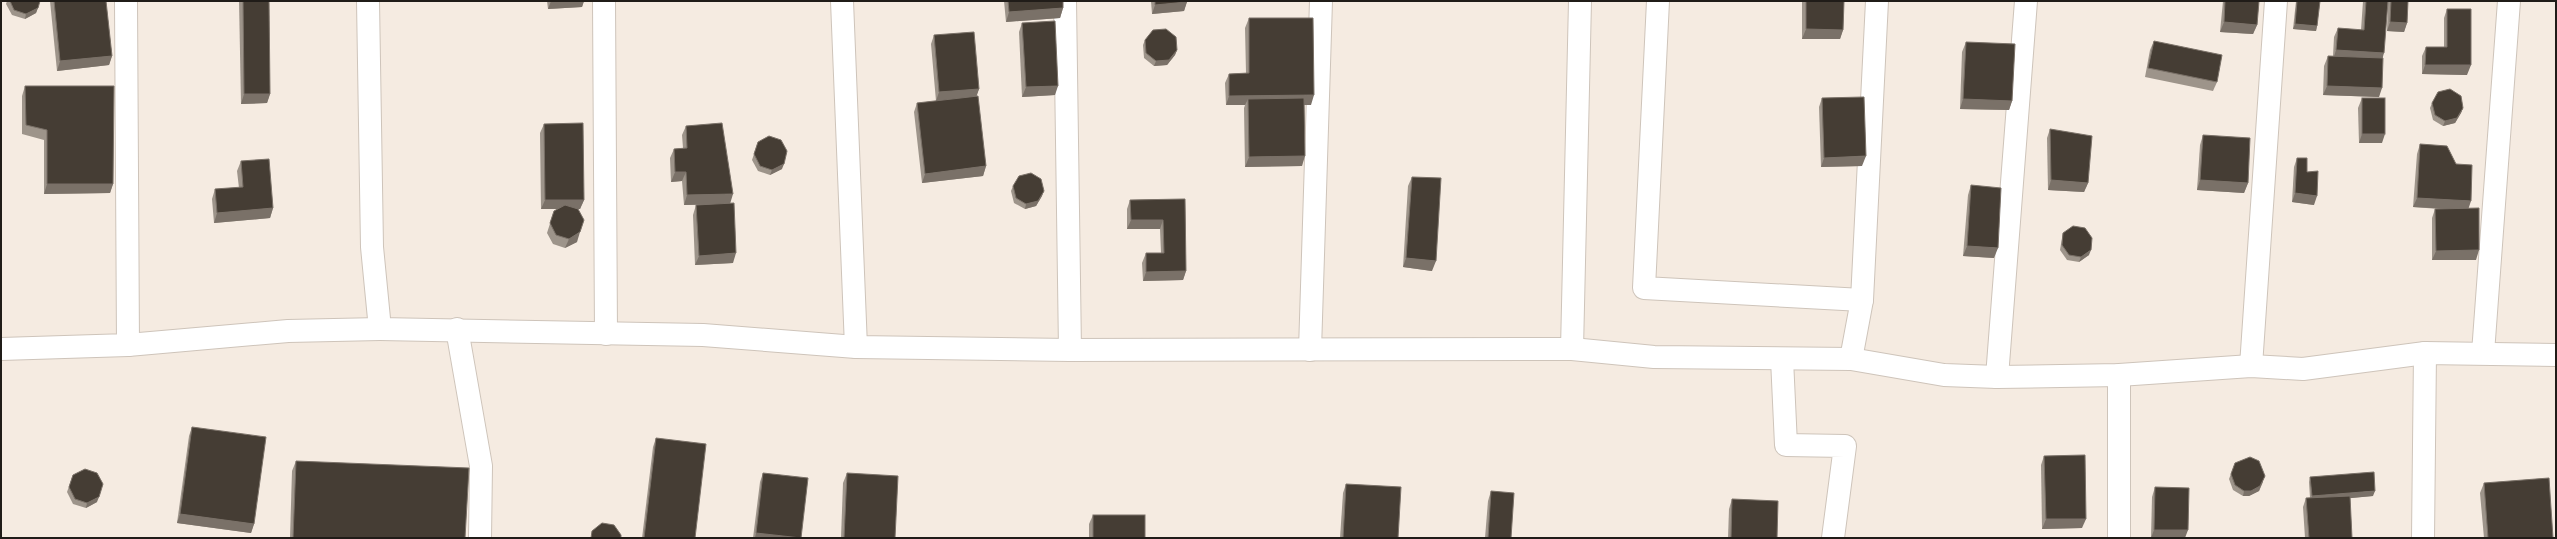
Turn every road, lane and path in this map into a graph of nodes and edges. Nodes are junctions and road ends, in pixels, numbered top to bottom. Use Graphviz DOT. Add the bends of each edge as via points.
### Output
graph roads {
  1 [pos="126,1"];
  2 [pos="368,1"];
  3 [pos="604,1"];
  4 [pos="842,1"];
  5 [pos="1066,1"];
  6 [pos="1321,1"];
  7 [pos="1580,1"];
  8 [pos="1658,1"];
  9 [pos="1877,1"];
  10 [pos="2026,1"];
  11 [pos="2276,1"];
  12 [pos="2509,1"];
  13 [pos="1862,300"];
  14 [pos="380,329"];
  15 [pos="457,329"];
  16 [pos="606,334"];
  17 [pos="128,345"];
  18 [pos="856,347"];
  19 [pos="1,349"];
  20 [pos="1572,349"];
  21 [pos="1070,350"];
  22 [pos="1310,350"];
  23 [pos="2425,353"];
  24 [pos="2483,353"];
  25 [pos="2556,355"];
  26 [pos="1782,359"];
  27 [pos="1851,359"];
  28 [pos="2251,366"];
  29 [pos="2119,375"];
  30 [pos="1997,376"];
  31 [pos="480,538"];
  32 [pos="1833,538"];
  33 [pos="2119,538"];
  34 [pos="2422,538"];
  1 -- 17 [label="street"];
  2 -- 14 [label="street" via="372,247"];
  3 -- 16 [label="street"];
  4 -- 18 [label="street"];
  5 -- 21 [label="street"];
  6 -- 22 [label="street"];
  7 -- 20 [label="street"];
  8 -- 13 [label="street" via="1644,288"];
  9 -- 13 [label="street"];
  10 -- 30 [label="street"];
  11 -- 28 [label="street"];
  12 -- 24 [label="street"];
  13 -- 27 [label="street"];
  14 -- 15 [label="street"];
  14 -- 17 [label="street" via="288,331"];
  15 -- 16 [label="street"];
  15 -- 31 [label="street" via="481,466"];
  16 -- 18 [label="street" via="703,335"];
  17 -- 19 [label="street"];
  18 -- 21 [label="street"];
  20 -- 22 [label="street"];
  20 -- 26 [label="street" via="1654,357"];
  21 -- 22 [label="street"];
  23 -- 24 [label="street"];
  23 -- 28 [label="street" via="2303,369"];
  23 -- 34 [label="street"];
  24 -- 25 [label="street"];
  26 -- 27 [label="street"];
  26 -- 32 [label="street" via="1786,445 1845,446"];
  27 -- 30 [label="street" via="1944,375"];
  28 -- 29 [label="street"];
  29 -- 30 [label="street"];
  29 -- 33 [label="street"];
}
